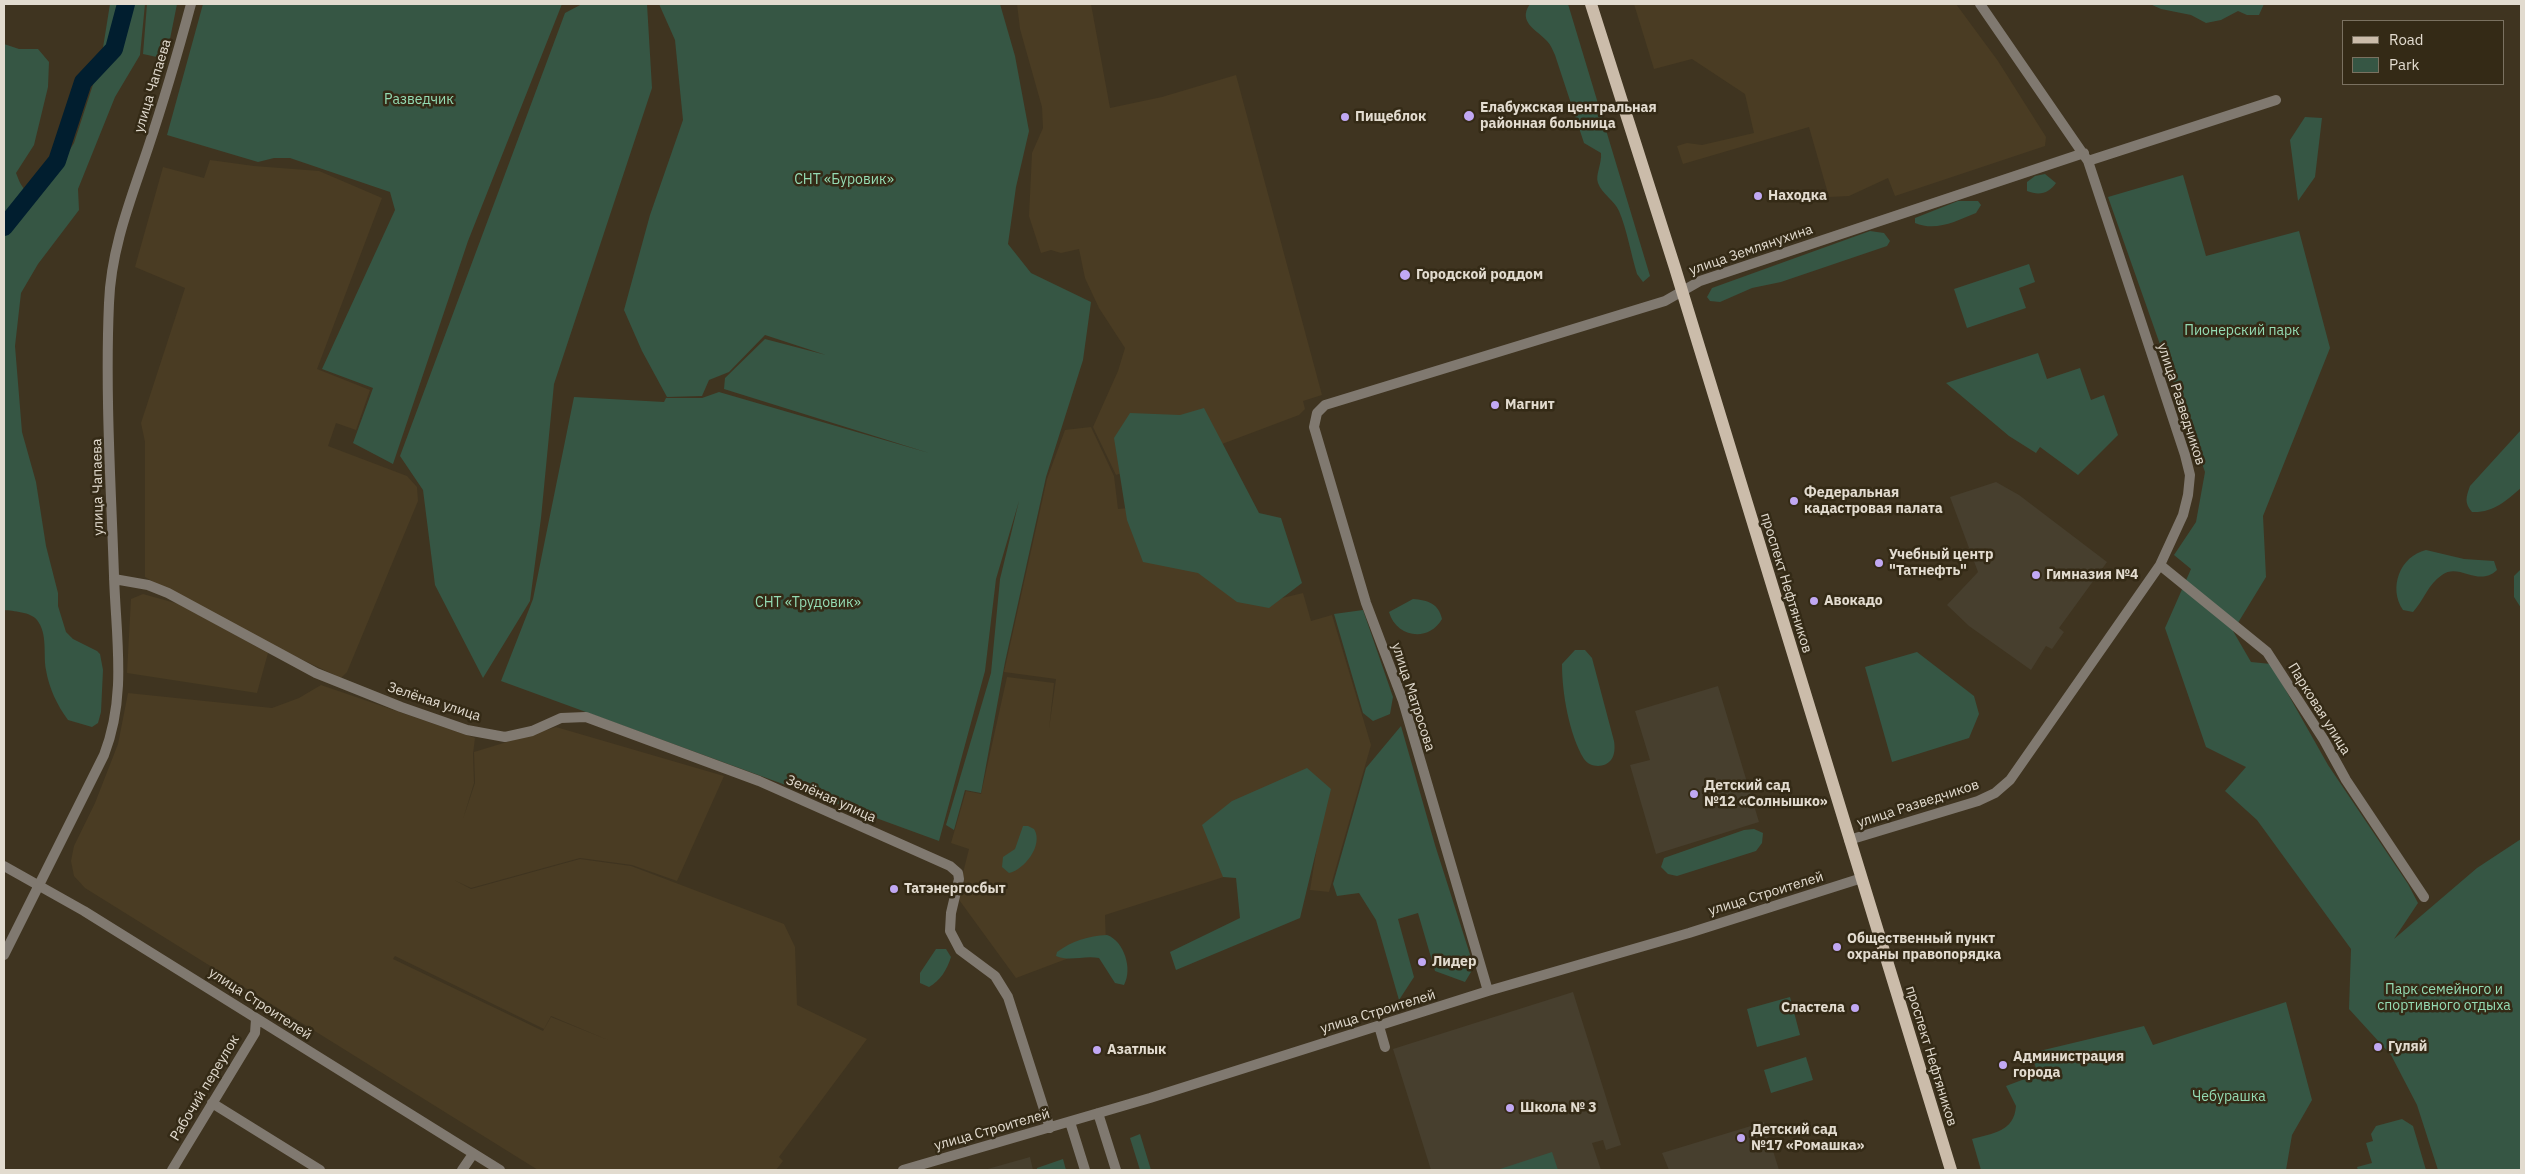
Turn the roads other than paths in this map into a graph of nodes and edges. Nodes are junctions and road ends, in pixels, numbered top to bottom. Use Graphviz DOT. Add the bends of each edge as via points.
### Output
graph roads {
  1 [pos="191,4"];
  2 [pos="1591,4"];
  3 [pos="1980,4"];
  4 [pos="2276,100"];
  5 [pos="2086,157"];
  6 [pos="1682,290"];
  7 [pos="1317,413"];
  8 [pos="2160,565"];
  9 [pos="114,579"];
  10 [pos="1849,840"];
  11 [pos="4,866"];
  12 [pos="1862,878"];
  13 [pos="40,884"];
  14 [pos="2424,897"];
  15 [pos="4,955"];
  16 [pos="1488,991"];
  17 [pos="256,1019"];
  18 [pos="1378,1026"];
  19 [pos="1385,1046"];
  20 [pos="212,1103"];
  21 [pos="1098,1114"];
  22 [pos="1070,1122"];
  23 [pos="1050,1128"];
  24 [pos="473,1154"];
  25 [pos="172,1170"];
  26 [pos="320,1170"];
  27 [pos="462,1170"];
  28 [pos="500,1170"];
  29 [pos="903,1170"];
  30 [pos="1085,1170"];
  31 [pos="1116,1170"];
  32 [pos="1951,1170"];
  1 -- 9 [label="street, улица Чапаева" via="152,136 123,219 111,279 108,349"];
  2 -- 6 [label="main road, проспект Нефтяников"];
  3 -- 5 [label="street, улица Разведчиков"];
  4 -- 5 [label="street, улица Землянухина"];
  5 -- 6 [label="street, улица Землянухина" via="1709,278"];
  5 -- 8 [label="street, улица Разведчиков" via="2190,475 2183,515"];
  6 -- 7 [label="street, улица Землянухина" via="1664,301 1325,405"];
  6 -- 10 [label="main road, проспект Нефтяников"];
  7 -- 16 [label="street, улица Матросова" via="1314,427 1337,511 1366,603 1403,701"];
  8 -- 10 [label="street, улица Разведчиков" via="2010,780 1978,801"];
  8 -- 14 [label="street, Парковая улица" via="2267,652 2346,780"];
  9 -- 13 [label="street, улица Чапаева" via="120,683 113,732"];
  9 -- 23 [label="street, Зелёная улица" via="148,585 168,593 316,673 467,730 505,737 532,731 562,718 586,717 759,781 950,866 958,873 959,879 950,923 954,941 965,954 995,976 1008,996"];
  10 -- 12 [label="main road, проспект Нефтяников"];
  11 -- 13 [label="street, улица Строителей"];
  12 -- 16 [label="street, улица Строителей" via="1689,933"];
  12 -- 32 [label="main road, проспект Нефтяников"];
  13 -- 15 [label="street, улица Чапаева"];
  13 -- 17 [label="street, улица Строителей"];
  16 -- 18 [label="street, улица Строителей"];
  17 -- 20 [label="street, Рабочий переулок" via="255,1033"];
  17 -- 24 [label="street, улица Строителей"];
  18 -- 19 [label="street"];
  18 -- 21 [label="street, улица Строителей"];
  20 -- 25 [label="street, Рабочий переулок"];
  20 -- 26 [label="street"];
  21 -- 22 [label="street, улица Строителей"];
  21 -- 31 [label="street"];
  22 -- 23 [label="street, улица Строителей"];
  22 -- 30 [label="street"];
  23 -- 29 [label="street, улица Строителей"];
  24 -- 27 [label="street"];
  24 -- 28 [label="street, улица Строителей"];
}
